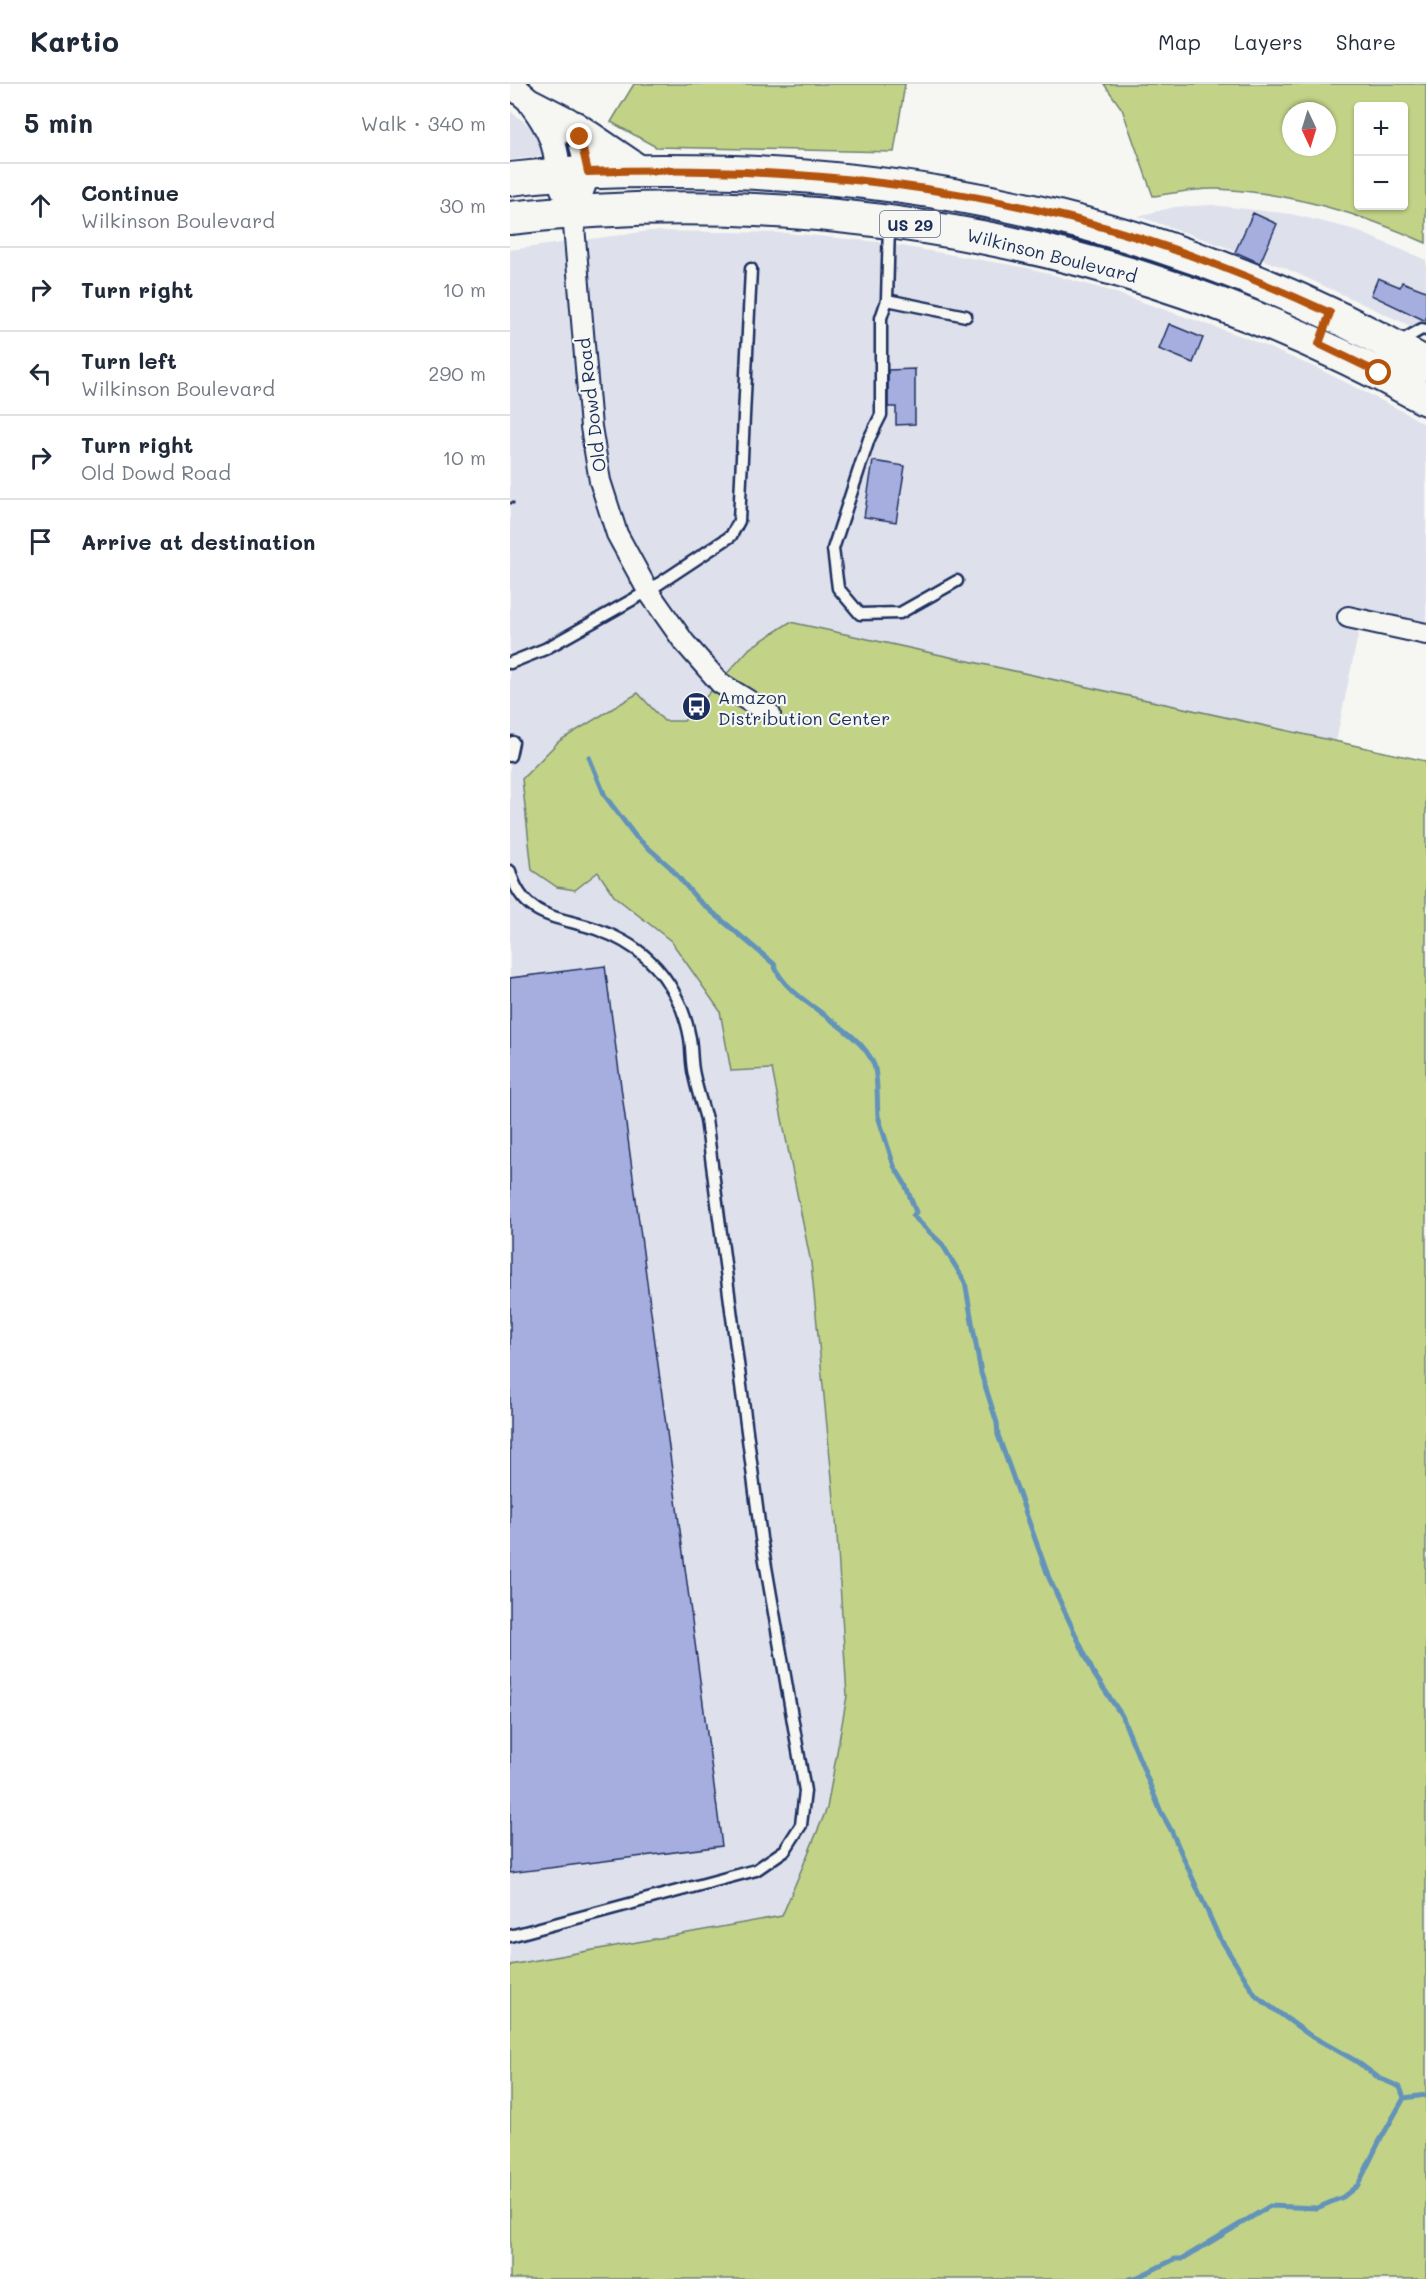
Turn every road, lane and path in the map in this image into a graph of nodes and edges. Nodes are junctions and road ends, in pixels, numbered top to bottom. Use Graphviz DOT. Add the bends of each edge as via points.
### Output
graph roads {
  1 [pos="510,84"];
  2 [pos="530,92"];
  3 [pos="573,127"];
  4 [pos="638,171"];
  5 [pos="588,172"];
  6 [pos="557,174"];
  7 [pos="510,179"];
  8 [pos="573,214"];
  9 [pos="510,218"];
  10 [pos="889,222"];
  11 [pos="751,269"];
  12 [pos="887,300"];
  13 [pos="1330,313"];
  14 [pos="966,316"];
  15 [pos="1424,329"];
  16 [pos="1319,344"];
  17 [pos="1393,345"];
  18 [pos="1426,364"];
  19 [pos="1426,399"];
  20 [pos="518,502"];
  21 [pos="510,503"];
  22 [pos="957,581"];
  23 [pos="648,591"];
  24 [pos="1348,617"];
  25 [pos="1426,634"];
  26 [pos="510,663"];
  27 [pos="770,714"];
  28 [pos="513,742"];
  29 [pos="510,756"];
  30 [pos="510,871"];
  31 [pos="510,1936"];
  1 -- 2 [label="street, Old Dowd Road"];
  2 -- 3 [label="street, Old Dowd Road"];
  2 -- 6 [label="street, Old Dowd Road" via="555,150"];
  3 -- 4 [label="main road"];
  3 -- 5 [label="street" via="580,137"];
  4 -- 5 [label="main road, Wilkinson Boulevard / US 29"];
  4 -- 13 [label="main road, Wilkinson Boulevard / US 29" via="846,179 983,200 1126,234 1214,263"];
  5 -- 6 [label="main road, Wilkinson Boulevard / US 29"];
  5 -- 8 [label="street, Old Dowd Road"];
  6 -- 7 [label="main road, Wilkinson Boulevard / US 29"];
  6 -- 8 [label="street, Old Dowd Road"];
  8 -- 9 [label="main road, Wilkinson Boulevard / US 29"];
  8 -- 10 [label="main road, Wilkinson Boulevard / US 29" via="768,210"];
  8 -- 23 [label="street, Old Dowd Road" via="591,427 600,481 618,534"];
  10 -- 12 [label="lane"];
  10 -- 16 [label="main road, Wilkinson Boulevard / US 29" via="1063,254 1204,297"];
  11 -- 23 [label="lane" via="739,521 731,536"];
  12 -- 14 [label="lane"];
  12 -- 22 [label="lane" via="881,318 881,415 869,439 833,549 838,588 860,614 900,613"];
  13 -- 16 [label="main road"];
  13 -- 17 [label="main road, Wilkinson Boulevard / US 29"];
  15 -- 17 [label="lane"];
  16 -- 19 [label="main road, Wilkinson Boulevard / US 29"];
  17 -- 18 [label="main road, Wilkinson Boulevard / US 29"];
  20 -- 21 [label="path"];
  23 -- 26 [label="lane" via="545,649"];
  23 -- 27 [label="street, Old Dowd Road" via="684,642 720,683"];
  24 -- 25 [label="street"];
  28 -- 29 [label="lane"];
  30 -- 31 [label="lane" via="522,896 537,912 595,929 647,958 682,1006 706,1119 761,1538 805,1791 801,1825 785,1850 756,1870"];
}
